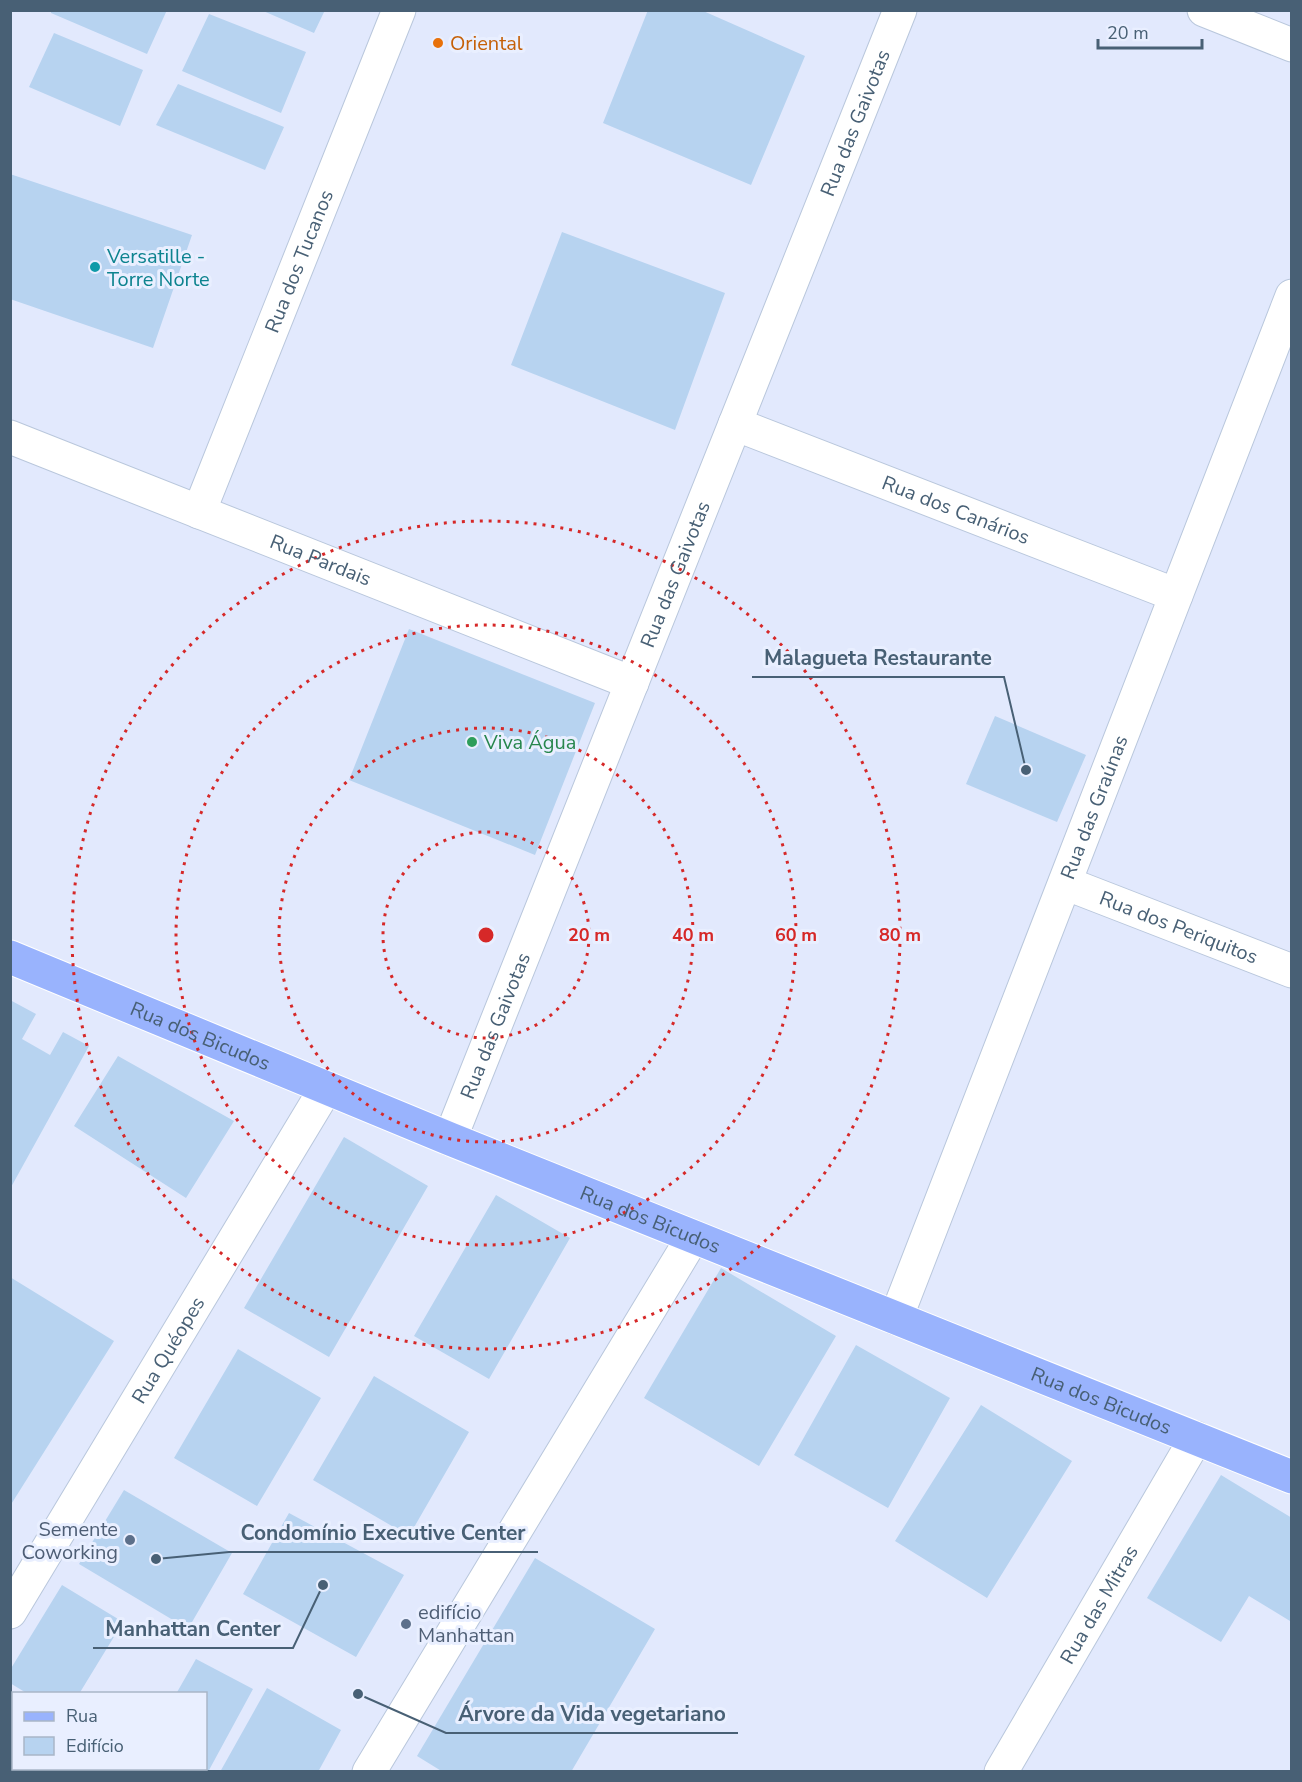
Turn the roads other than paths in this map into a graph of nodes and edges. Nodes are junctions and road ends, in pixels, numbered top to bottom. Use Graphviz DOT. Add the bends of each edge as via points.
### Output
graph roads {
  1 [pos="399,10"];
  2 [pos="900,10"];
  3 [pos="1204,10"];
  4 [pos="1292,45"];
  5 [pos="1292,296"];
  6 [pos="735,424"];
  7 [pos="10,437"];
  8 [pos="199,512"];
  9 [pos="1176,595"];
  10 [pos="632,682"];
  11 [pos="1065,883"];
  12 [pos="10,957"];
  13 [pos="1292,971"];
  14 [pos="327,1088"];
  15 [pos="450,1139"];
  16 [pos="693,1237"];
  17 [pos="896,1318"];
  18 [pos="1196,1438"];
  19 [pos="1292,1477"];
  20 [pos="10,1612"];
  21 [pos="369,1772"];
  22 [pos="1001,1772"];
  1 -- 8 [label="street, Rua dos Tucanos"];
  2 -- 6 [label="street, Rua das Gaivotas"];
  3 -- 4 [label="street"];
  5 -- 9 [label="street, Rua das Graúnas"];
  6 -- 9 [label="street, Rua dos Canários"];
  6 -- 10 [label="street, Rua das Gaivotas"];
  7 -- 8 [label="street, Rua Pardais"];
  8 -- 10 [label="street, Rua Pardais"];
  9 -- 11 [label="street, Rua das Graúnas"];
  10 -- 15 [label="street, Rua das Gaivotas"];
  11 -- 13 [label="street, Rua dos Periquitos"];
  11 -- 17 [label="street, Rua das Graúnas"];
  12 -- 14 [label="main road, Rua dos Bicudos"];
  14 -- 15 [label="main road, Rua dos Bicudos"];
  14 -- 20 [label="street, Rua Quéopes"];
  15 -- 16 [label="main road, Rua dos Bicudos"];
  16 -- 17 [label="main road, Rua dos Bicudos"];
  16 -- 21 [label="street"];
  17 -- 18 [label="main road, Rua dos Bicudos"];
  18 -- 19 [label="main road, Rua dos Bicudos"];
  18 -- 22 [label="street, Rua das Mitras"];
}
